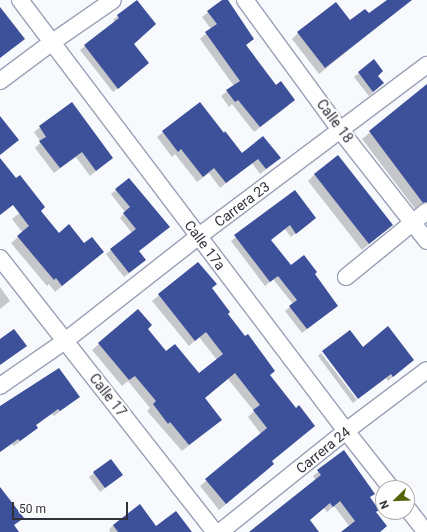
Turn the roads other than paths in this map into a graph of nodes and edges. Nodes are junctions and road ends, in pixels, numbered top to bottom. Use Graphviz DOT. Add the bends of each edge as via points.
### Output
graph roads {
  1 [pos="20,0"];
  2 [pos="113,0"];
  3 [pos="245,0"];
  4 [pos="51,43"];
  5 [pos="427,65"];
  6 [pos="0,81"];
  7 [pos="340,130"];
  8 [pos="427,211"];
  9 [pos="413,224"];
  10 [pos="199,236"];
  11 [pos="427,241"];
  12 [pos="0,258"];
  13 [pos="346,277"];
  14 [pos="65,341"];
  15 [pos="427,370"];
  16 [pos="0,386"];
  17 [pos="346,431"];
  18 [pos="386,480"];
  19 [pos="415,518"];
  20 [pos="215,532"];
  21 [pos="220,532"];
  22 [pos="426,532"];
  1 -- 4 [label="street, Calle 17a"];
  2 -- 4 [label="street"];
  3 -- 7 [label="street, Calle 18"];
  4 -- 6 [label="street"];
  4 -- 10 [label="street, Calle 17a"];
  5 -- 7 [label="street, Carrera 23"];
  7 -- 9 [label="street, Calle 18"];
  7 -- 10 [label="street, Carrera 23"];
  8 -- 9 [label="street"];
  9 -- 11 [label="street, Calle 18"];
  9 -- 13 [label="street"];
  10 -- 14 [label="street, Carrera 23"];
  10 -- 17 [label="street, Calle 17a"];
  12 -- 14 [label="street, Calle 17"];
  14 -- 16 [label="street, Carrera 23"];
  14 -- 20 [label="street, Calle 17"];
  15 -- 17 [label="street, Carrera 24"];
  17 -- 18 [label="street, Calle 17a"];
  17 -- 21 [label="street, Carrera 24"];
  19 -- 22 [label="street"];
}
